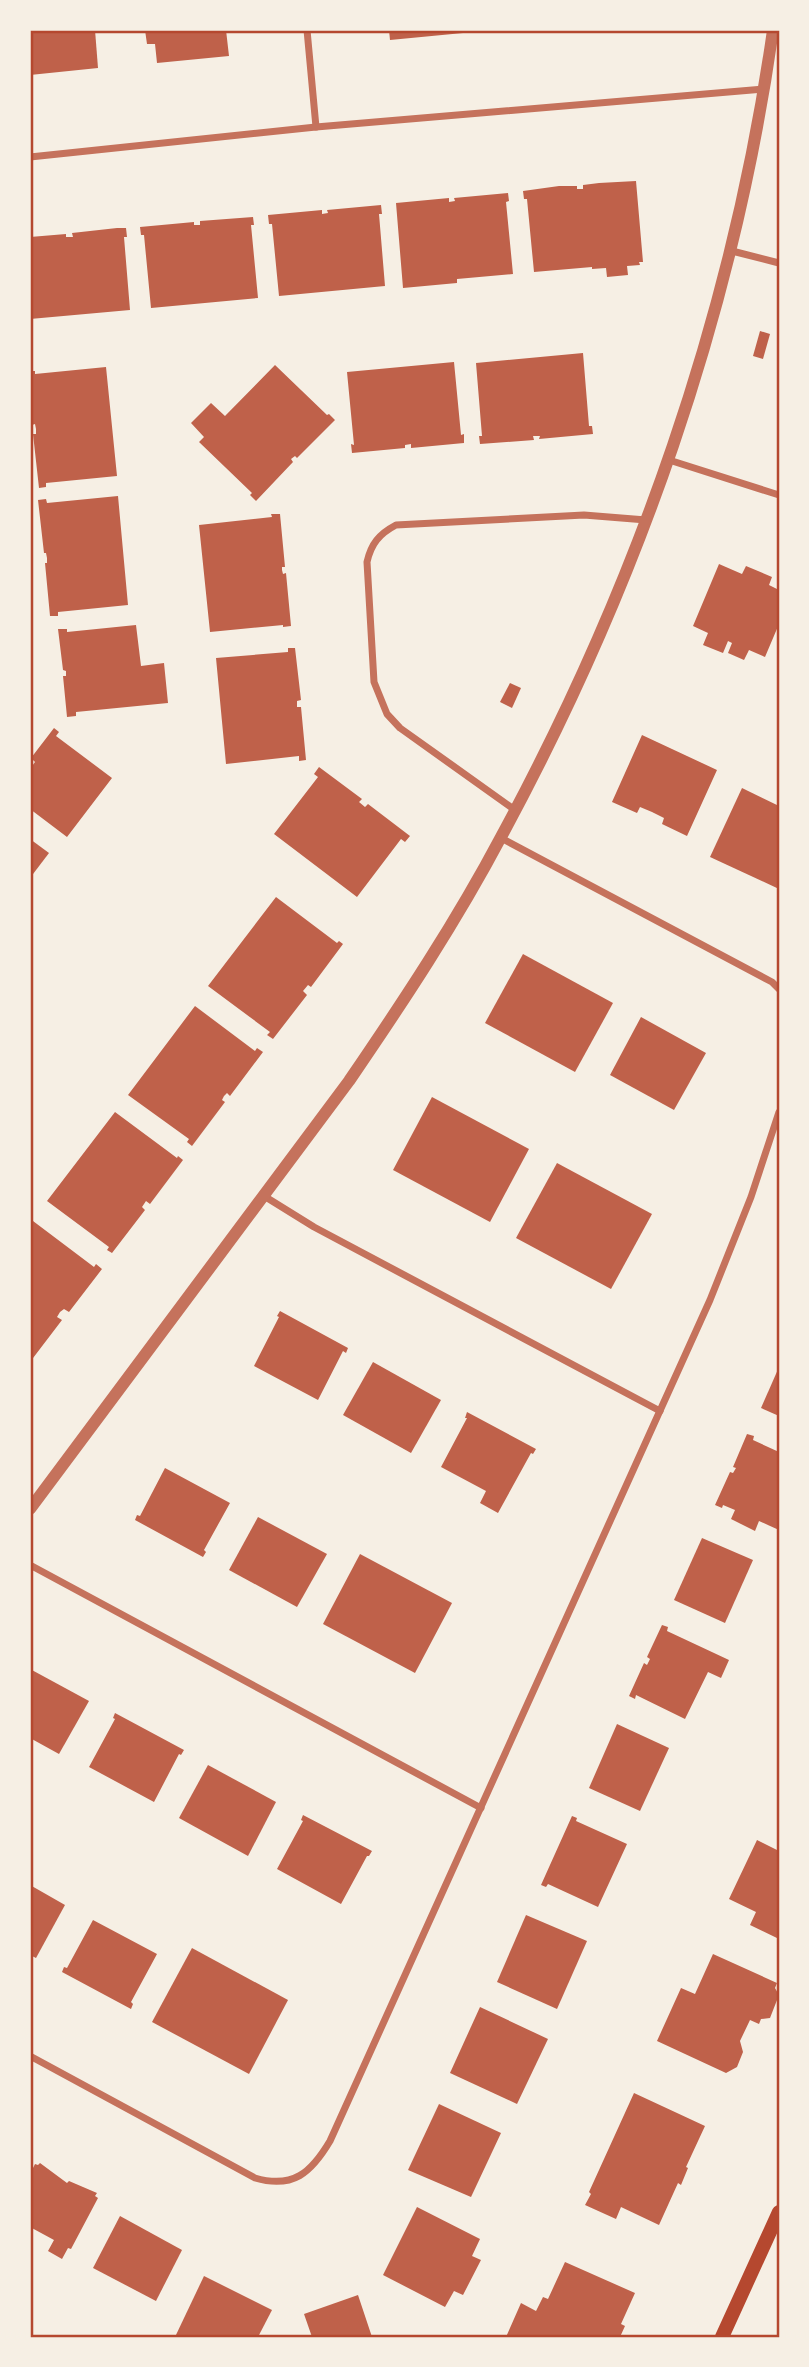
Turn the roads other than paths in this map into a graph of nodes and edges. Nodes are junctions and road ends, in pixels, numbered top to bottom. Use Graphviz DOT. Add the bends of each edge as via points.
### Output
graph roads {
  1 [pos="307,30"];
  2 [pos="773,30"];
  3 [pos="765,89"];
  4 [pos="316,127"];
  5 [pos="30,157"];
  6 [pos="732,251"];
  7 [pos="779,263"];
  8 [pos="669,460"];
  9 [pos="779,495"];
  10 [pos="646,520"];
  11 [pos="515,810"];
  12 [pos="501,838"];
  13 [pos="779,989"];
  14 [pos="779,1112"];
  15 [pos="264,1196"];
  16 [pos="660,1411"];
  17 [pos="30,1509"];
  18 [pos="30,1565"];
  19 [pos="481,1808"];
  20 [pos="30,2056"];
  21 [pos="779,2212"];
  22 [pos="722,2337"];
  1 -- 4 [label="street"];
  2 -- 3 [label="street"];
  3 -- 4 [label="street"];
  3 -- 6 [label="street"];
  4 -- 5 [label="street"];
  6 -- 7 [label="street"];
  6 -- 8 [label="street"];
  8 -- 9 [label="street"];
  8 -- 10 [label="street"];
  10 -- 11 [label="street" via="564,713"];
  10 -- 11 [label="street" via="584,516 396,525 376,539 369,552 374,682 387,714"];
  11 -- 12 [label="street"];
  12 -- 13 [label="street"];
  12 -- 15 [label="street" via="393,1017"];
  14 -- 16 [label="street" via="733,1246"];
  15 -- 16 [label="street"];
  15 -- 17 [label="street"];
  16 -- 19 [label="street"];
  18 -- 19 [label="street"];
  19 -- 20 [label="street" via="330,2141 314,2166 299,2177 271,2183 255,2178"];
  21 -- 22 [label="main road"];
}
